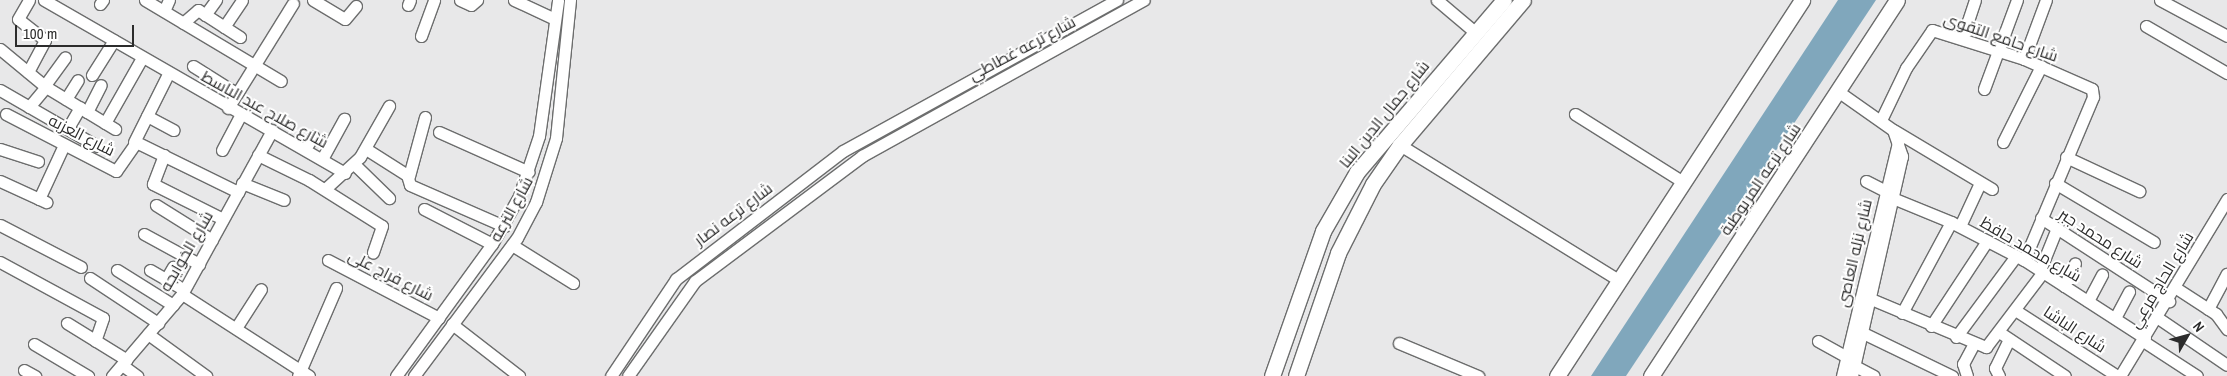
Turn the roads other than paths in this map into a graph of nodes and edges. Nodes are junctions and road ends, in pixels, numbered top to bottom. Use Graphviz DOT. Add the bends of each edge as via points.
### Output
graph roads {
  1 [pos="29,0"];
  2 [pos="44,0"];
  3 [pos="145,0"];
  4 [pos="169,0"];
  5 [pos="216,0"];
  6 [pos="242,0"];
  7 [pos="313,0"];
  8 [pos="434,0"];
  9 [pos="460,0"];
  10 [pos="477,0"];
  11 [pos="514,0"];
  12 [pos="558,0"];
  13 [pos="570,0"];
  14 [pos="1117,0"];
  15 [pos="1144,0"];
  16 [pos="1437,0"];
  17 [pos="1504,0"];
  18 [pos="1524,0"];
  19 [pos="1802,0"];
  20 [pos="1897,0"];
  21 [pos="1976,0"];
  22 [pos="2017,0"];
  23 [pos="2046,0"];
  24 [pos="2160,0"];
  25 [pos="293,3"];
  26 [pos="356,6"];
  27 [pos="164,11"];
  28 [pos="205,15"];
  29 [pos="555,19"];
  30 [pos="183,23"];
  31 [pos="2146,26"];
  32 [pos="224,27"];
  33 [pos="1476,33"];
  34 [pos="421,36"];
  35 [pos="2227,36"];
  36 [pos="240,37"];
  37 [pos="1962,39"];
  38 [pos="114,40"];
  39 [pos="0,49"];
  40 [pos="2000,50"];
  41 [pos="65,58"];
  42 [pos="142,58"];
  43 [pos="2024,59"];
  44 [pos="193,66"];
  45 [pos="255,66"];
  46 [pos="2041,66"];
  47 [pos="28,72"];
  48 [pos="2227,73"];
  49 [pos="168,74"];
  50 [pos="92,75"];
  51 [pos="78,80"];
  52 [pos="281,81"];
  53 [pos="101,85"];
  54 [pos="45,86"];
  55 [pos="1984,89"];
  56 [pos="0,90"];
  57 [pos="1839,92"];
  58 [pos="236,93"];
  59 [pos="66,100"];
  60 [pos="388,106"];
  61 [pos="29,107"];
  62 [pos="228,108"];
  63 [pos="83,110"];
  64 [pos="908,112"];
  65 [pos="6,114"];
  66 [pos="241,114"];
  67 [pos="1575,114"];
  68 [pos="147,116"];
  69 [pos="425,117"];
  70 [pos="344,119"];
  71 [pos="1881,120"];
  72 [pos="104,122"];
  73 [pos="915,124"];
  74 [pos="68,128"];
  75 [pos="115,129"];
  76 [pos="173,130"];
  77 [pos="272,130"];
  78 [pos="439,132"];
  79 [pos="1896,134"];
  80 [pos="313,136"];
  81 [pos="134,142"];
  82 [pos="2003,142"];
  83 [pos="64,145"];
  84 [pos="1400,145"];
  85 [pos="97,146"];
  86 [pos="0,149"];
  87 [pos="305,149"];
  88 [pos="366,149"];
  89 [pos="222,150"];
  90 [pos="164,155"];
  91 [pos="258,155"];
  92 [pos="2066,157"];
  93 [pos="322,160"];
  94 [pos="38,161"];
  95 [pos="354,164"];
  96 [pos="529,172"];
  97 [pos="345,173"];
  98 [pos="812,175"];
  99 [pos="409,176"];
  100 [pos="0,181"];
  101 [pos="1866,181"];
  102 [pos="1683,182"];
  103 [pos="1980,183"];
  104 [pos="2055,183"];
  105 [pos="240,187"];
  106 [pos="821,187"];
  107 [pos="324,189"];
  108 [pos="1992,189"];
  109 [pos="1886,191"];
  110 [pos="2139,191"];
  111 [pos="389,198"];
  112 [pos="1895,199"];
  113 [pos="2227,199"];
  114 [pos="284,200"];
  115 [pos="156,205"];
  116 [pos="424,209"];
  117 [pos="2042,218"];
  118 [pos="223,219"];
  119 [pos="1955,224"];
  120 [pos="0,225"];
  121 [pos="504,226"];
  122 [pos="2057,228"];
  123 [pos="144,234"];
  124 [pos="1880,238"];
  125 [pos="212,240"];
  126 [pos="1987,241"];
  127 [pos="2154,242"];
  128 [pos="492,244"];
  129 [pos="512,245"];
  130 [pos="374,252"];
  131 [pos="2020,258"];
  132 [pos="328,260"];
  133 [pos="0,262"];
  134 [pos="2075,263"];
  135 [pos="199,264"];
  136 [pos="81,267"];
  137 [pos="173,267"];
  138 [pos="117,270"];
  139 [pos="150,270"];
  140 [pos="2041,271"];
  141 [pos="2227,274"];
  142 [pos="2102,275"];
  143 [pos="90,278"];
  144 [pos="166,279"];
  145 [pos="1620,281"];
  146 [pos="573,283"];
  147 [pos="2064,286"];
  148 [pos="336,288"];
  149 [pos="2176,288"];
  150 [pos="261,289"];
  151 [pos="183,292"];
  152 [pos="2129,292"];
  153 [pos="1871,299"];
  154 [pos="2088,301"];
  155 [pos="2169,301"];
  156 [pos="173,305"];
  157 [pos="2208,309"];
  158 [pos="2015,310"];
  159 [pos="1902,313"];
  160 [pos="439,318"];
  161 [pos="2115,318"];
  162 [pos="2158,318"];
  163 [pos="158,323"];
  164 [pos="66,324"];
  165 [pos="452,324"];
  166 [pos="1931,326"];
  167 [pos="236,328"];
  168 [pos="2227,329"];
  169 [pos="1999,332"];
  170 [pos="1863,333"];
  171 [pos="148,334"];
  172 [pos="1956,337"];
  173 [pos="2009,339"];
  174 [pos="2144,339"];
  175 [pos="95,340"];
  176 [pos="1818,341"];
  177 [pos="1399,343"];
  178 [pos="34,344"];
  179 [pos="1973,345"];
  180 [pos="1852,360"];
  181 [pos="124,362"];
  182 [pos="2227,365"];
  183 [pos="24,370"];
  184 [pos="303,374"];
  185 [pos="35,376"];
  186 [pos="88,376"];
  187 [pos="113,376"];
  188 [pos="137,376"];
  189 [pos="206,376"];
  190 [pos="396,376"];
  191 [pos="414,376"];
  192 [pos="519,376"];
  193 [pos="611,376"];
  194 [pos="628,376"];
  195 [pos="1272,376"];
  196 [pos="1296,376"];
  197 [pos="1478,376"];
  198 [pos="1556,376"];
  199 [pos="1651,376"];
  200 [pos="1842,376"];
  201 [pos="1874,376"];
  202 [pos="1952,376"];
  203 [pos="1967,376"];
  204 [pos="1999,376"];
  205 [pos="2064,376"];
  206 [pos="2118,376"];
  207 [pos="2197,376"];
  1 -- 47 [label="street" via="18,21 45,39"];
  2 -- 38 [label="street, شارع صلاح عبد الباسط"];
  3 -- 27 [label="street"];
  4 -- 27 [label="street"];
  5 -- 28 [label="street"];
  6 -- 32 [label="street"];
  7 -- 26 [label="street" via="345,19"];
  8 -- 34 [label="street"];
  9 -- 10 [label="street" via="471,5"];
  11 -- 29 [label="street"];
  12 -- 29 [label="street, شارع الترعه"];
  13 -- 129 [label="street, شارع الترعه" via="561,102 547,174"];
  14 -- 64 [label="street, شارع ترعه غطاطي"];
  15 -- 73 [label="street, شارع ترعه غطاطي"];
  16 -- 33 [label="street"];
  17 -- 33 [label="main road, شارع جمال الدين البنا"];
  18 -- 84 [label="main road, شارع جمال الدين البنا"];
  19 -- 102 [label="main road"];
  20 -- 57 [label="main road, شارع ترعه المريوطية"];
  21 -- 37 [label="street"];
  22 -- 40 [label="street"];
  23 -- 43 [label="street"];
  24 -- 35 [label="street"];
  25 -- 45 [label="street"];
  27 -- 30 [label="street"];
  28 -- 30 [label="street" via="195,10"];
  28 -- 32 [label="street"];
  29 -- 96 [label="street, شارع الترعه" via="539,136"];
  30 -- 45 [label="street"];
  31 -- 48 [label="street"];
  32 -- 36 [label="street"];
  33 -- 195 [label="main road, شارع جمال الدين البنا" via="1404,112 1352,180 1323,231"];
  37 -- 40 [label="street, شارع جامع التقوى"];
  37 -- 71 [label="street, شارع جامع التقوى" via="1932,30 1924,37"];
  38 -- 42 [label="street, شارع صلاح عبد الباسط"];
  38 -- 50 [label="street"];
  39 -- 47 [label="street"];
  40 -- 43 [label="street, شارع جامع التقوى"];
  40 -- 55 [label="street"];
  41 -- 54 [label="street"];
  42 -- 49 [label="street, شارع صلاح عبد الباسط"];
  42 -- 72 [label="street"];
  43 -- 46 [label="street, شارع جامع التقوى"];
  44 -- 58 [label="street"];
  45 -- 52 [label="street"];
  45 -- 58 [label="street"];
  46 -- 82 [label="street"];
  46 -- 92 [label="street, شارع جامع التقوى" via="2089,86 2093,97"];
  47 -- 54 [label="street"];
  49 -- 62 [label="street, شارع صلاح عبد الباسط"];
  49 -- 68 [label="street"];
  51 -- 59 [label="street"];
  53 -- 63 [label="street"];
  54 -- 59 [label="street"];
  54 -- 61 [label="street"];
  56 -- 61 [label="street"];
  57 -- 71 [label="street"];
  57 -- 199 [label="main road, شارع ترعه المريوطية"];
  58 -- 62 [label="street"];
  59 -- 63 [label="street"];
  60 -- 88 [label="street"];
  61 -- 74 [label="street"];
  62 -- 66 [label="street, شارع صلاح عبد الباسط"];
  63 -- 72 [label="street"];
  63 -- 74 [label="street"];
  64 -- 98 [label="street, شارع ترعه نصار"];
  65 -- 83 [label="street, شارع العزبه"];
  66 -- 77 [label="street, شارع صلاح عبد الباسط"];
  66 -- 89 [label="street"];
  67 -- 102 [label="street"];
  68 -- 76 [label="street"];
  68 -- 81 [label="street"];
  69 -- 99 [label="street"];
  70 -- 93 [label="street"];
  71 -- 79 [label="street"];
  72 -- 75 [label="street"];
  73 -- 106 [label="street, شارع ترعه نصار"];
  74 -- 85 [label="street"];
  77 -- 87 [label="street, شارع صلاح عبد الباسط"];
  77 -- 91 [label="street, شارع الخوايجه"];
  78 -- 96 [label="street"];
  79 -- 103 [label="street"];
  79 -- 109 [label="street, شارع نزله العاصى"];
  79 -- 112 [label="street, شارع نزله العاصى" via="1902,164"];
  80 -- 87 [label="street"];
  81 -- 83 [label="street, شارع العزبه" via="116,171"];
  81 -- 90 [label="street, شارع العزبه"];
  83 -- 100 [label="street" via="42,200"];
  84 -- 145 [label="street"];
  84 -- 196 [label="main road, شارع جمال الدين البنا" via="1357,211 1341,244"];
  86 -- 94 [label="street"];
  87 -- 93 [label="street, شارع صلاح عبد الباسط"];
  88 -- 95 [label="street"];
  88 -- 99 [label="street"];
  90 -- 105 [label="street, شارع العزبه"];
  90 -- 118 [label="street" via="153,184"];
  91 -- 105 [label="street, شارع الخوايجه"];
  91 -- 107 [label="street"];
  92 -- 104 [label="street"];
  92 -- 110 [label="street"];
  93 -- 97 [label="street, شارع صلاح عبد الباسط"];
  95 -- 97 [label="street"];
  95 -- 111 [label="street"];
  96 -- 121 [label="street, شارع الترعه"];
  97 -- 107 [label="street"];
  98 -- 106 [label="street"];
  98 -- 193 [label="street, شارع ترعه نصار" via="676,279"];
  99 -- 121 [label="street" via="410,185"];
  101 -- 109 [label="street"];
  102 -- 145 [label="main road"];
  103 -- 108 [label="street"];
  103 -- 119 [label="street"];
  104 -- 117 [label="street"];
  104 -- 127 [label="street"];
  105 -- 114 [label="street, شارع العزبه"];
  105 -- 118 [label="street, شارع الخوايجه"];
  106 -- 194 [label="street, شارع ترعه نصار" via="695,281"];
  107 -- 130 [label="street" via="383,228"];
  109 -- 124 [label="street, شارع نزله العاصى"];
  112 -- 119 [label="street, شارع محمد حافظ"];
  112 -- 124 [label="street, شارع نزله العاصى"];
  113 -- 149 [label="street, شارع الحاج مرعي"];
  115 -- 125 [label="street"];
  116 -- 128 [label="street"];
  117 -- 122 [label="street, شارع محمد جبر"];
  117 -- 131 [label="street"];
  118 -- 125 [label="street, شارع الخوايجه"];
  119 -- 126 [label="street, شارع محمد حافظ"];
  119 -- 159 [label="street"];
  120 -- 136 [label="street"];
  121 -- 128 [label="street, شارع الترعه"];
  122 -- 140 [label="street"];
  122 -- 155 [label="street, شارع محمد جبر"];
  123 -- 135 [label="street"];
  124 -- 153 [label="street, شارع نزله العاصى"];
  124 -- 180 [label="street, شارع نزله العاصى"];
  125 -- 135 [label="street, شارع الخوايجه"];
  126 -- 131 [label="street, شارع محمد حافظ"];
  126 -- 166 [label="street"];
  128 -- 160 [label="street, شارع الترعه"];
  129 -- 146 [label="street"];
  129 -- 165 [label="street, شارع الترعه"];
  131 -- 140 [label="street, شارع محمد حافظ"];
  131 -- 172 [label="street"];
  132 -- 160 [label="street, شارع فراج على"];
  133 -- 175 [label="street" via="103,318"];
  134 -- 147 [label="street"];
  135 -- 151 [label="street, شارع الخوايجه"];
  137 -- 144 [label="street"];
  138 -- 156 [label="street"];
  139 -- 144 [label="street"];
  140 -- 147 [label="street, شارع محمد حافظ"];
  140 -- 158 [label="street"];
  141 -- 157 [label="street"];
  142 -- 154 [label="street"];
  143 -- 163 [label="street"];
  144 -- 151 [label="street"];
  145 -- 198 [label="main road"];
  147 -- 154 [label="street, شارع محمد حافظ"];
  148 -- 184 [label="street"];
  149 -- 155 [label="street, شارع الحاج مرعي"];
  149 -- 157 [label="street"];
  150 -- 167 [label="street"];
  151 -- 156 [label="street, شارع الخوايجه"];
  151 -- 167 [label="street"];
  152 -- 161 [label="street"];
  153 -- 159 [label="street"];
  153 -- 170 [label="street, شارع نزله العاصى"];
  154 -- 161 [label="street, شارع محمد حافظ"];
  155 -- 162 [label="street, شارع الحاج مرعي"];
  156 -- 163 [label="street, شارع الخوايجه"];
  157 -- 168 [label="street"];
  158 -- 169 [label="street"];
  158 -- 206 [label="street, شارع الباشا"];
  159 -- 166 [label="street"];
  160 -- 190 [label="street, شارع الترعه"];
  161 -- 174 [label="street, شارع محمد حافظ"];
  162 -- 174 [label="street, شارع الحاج مرعي"];
  162 -- 182 [label="street"];
  163 -- 171 [label="street, شارع الخوايجه"];
  164 -- 175 [label="street"];
  165 -- 191 [label="street, شارع الترعه"];
  165 -- 192 [label="street"];
  166 -- 172 [label="street"];
  167 -- 184 [label="street"];
  169 -- 173 [label="street"];
  169 -- 179 [label="street" via="1986,347"];
  170 -- 180 [label="street, شارع نزله العاصى"];
  170 -- 202 [label="street"];
  171 -- 181 [label="street, شارع الخوايجه"];
  171 -- 189 [label="street"];
  172 -- 179 [label="street"];
  173 -- 204 [label="street" via="1995,368"];
  173 -- 205 [label="street"];
  174 -- 206 [label="street, شارع الحاج مرعي"];
  174 -- 207 [label="street, شارع محمد حافظ"];
  175 -- 181 [label="street"];
  176 -- 180 [label="street"];
  177 -- 197 [label="street"];
  178 -- 186 [label="street"];
  179 -- 203 [label="street" via="1963,364"];
  180 -- 200 [label="street, شارع نزله العاصى"];
  180 -- 201 [label="street"];
  181 -- 187 [label="street, شارع الخوايجه"];
  181 -- 188 [label="street"];
  183 -- 185 [label="street"];
}
